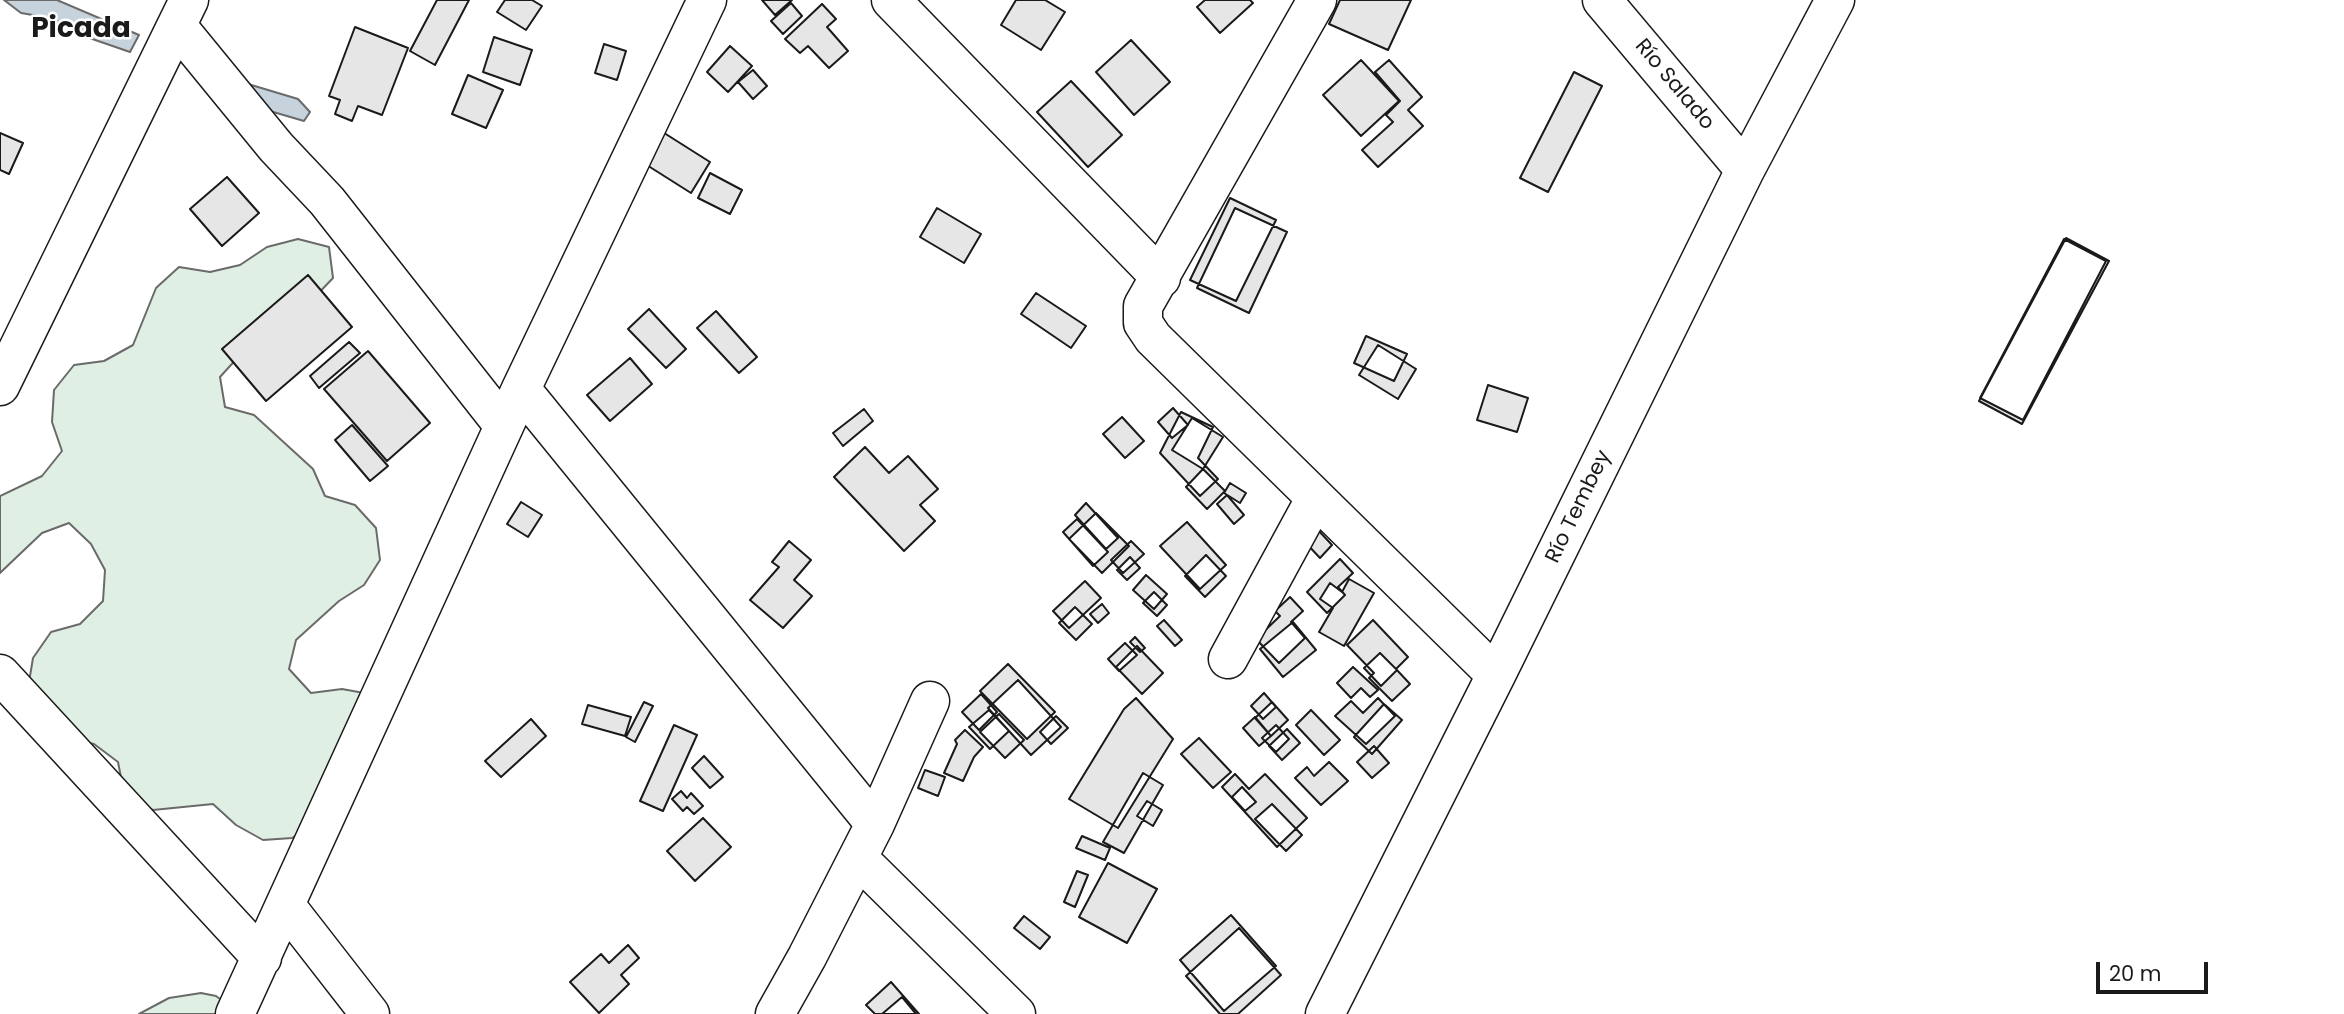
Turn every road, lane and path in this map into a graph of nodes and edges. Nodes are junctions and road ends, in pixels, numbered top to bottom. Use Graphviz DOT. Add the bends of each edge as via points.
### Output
graph roads {
  1 [pos="708,0"];
  2 [pos="891,0"];
  3 [pos="1317,0"];
  4 [pos="1602,0"];
  5 [pos="1835,0"];
  6 [pos="183,13"];
  7 [pos="1745,170"];
  8 [pos="1161,278"];
  9 [pos="0,386"];
  10 [pos="521,389"];
  11 [pos="504,426"];
  12 [pos="1315,499"];
  13 [pos="1228,659"];
  14 [pos="0,674"];
  15 [pos="1496,675"];
  16 [pos="930,701"];
  17 [pos="875,824"];
  18 [pos="858,858"];
  19 [pos="286,906"];
  20 [pos="262,958"];
  21 [pos="235,1014"];
  22 [pos="370,1014"];
  23 [pos="775,1014"];
  24 [pos="1016,1014"];
  25 [pos="1325,1014"];
  1 -- 10 [label="street"];
  2 -- 8 [label="street"];
  3 -- 8 [label="street"];
  4 -- 7 [label="street, Río Salado"];
  5 -- 7 [label="street, Río Tembey"];
  6 -- 9 [label="street"];
  6 -- 11 [label="street" via="276,147 327,201"];
  7 -- 15 [label="street, Río Tembey"];
  8 -- 12 [label="street" via="1143,306 1143,323 1153,338"];
  10 -- 11 [label="street"];
  10 -- 17 [label="street"];
  11 -- 19 [label="street"];
  12 -- 13 [label="street"];
  12 -- 15 [label="street"];
  14 -- 20 [label="street"];
  15 -- 25 [label="street, Río Tembey"];
  16 -- 17 [label="street"];
  17 -- 18 [label="street"];
  18 -- 23 [label="street"];
  18 -- 24 [label="street"];
  19 -- 20 [label="street"];
  19 -- 22 [label="street"];
  20 -- 21 [label="street"];
}
